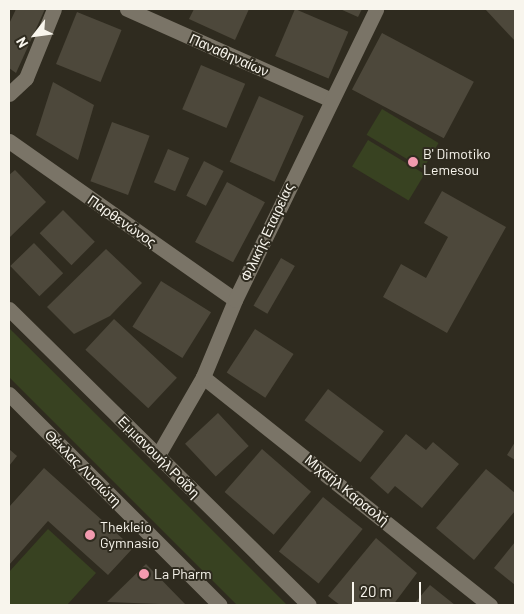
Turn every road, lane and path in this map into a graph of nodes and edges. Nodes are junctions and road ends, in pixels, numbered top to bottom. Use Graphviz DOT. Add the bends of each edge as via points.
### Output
graph roads {
  1 [pos="54,9"];
  2 [pos="126,9"];
  3 [pos="376,9"];
  4 [pos="9,94"];
  5 [pos="331,100"];
  6 [pos="9,141"];
  7 [pos="235,300"];
  8 [pos="9,309"];
  9 [pos="203,376"];
  10 [pos="9,394"];
  11 [pos="158,455"];
  12 [pos="220,605"];
  13 [pos="309,605"];
  14 [pos="490,605"];
  1 -- 4 [label="street" via="26,78"];
  2 -- 5 [label="street, Παναθηναίων"];
  3 -- 5 [label="street, Φιλικής Εταιρείας"];
  5 -- 7 [label="street, Φιλικής Εταιρείας"];
  6 -- 7 [label="street, Παρθενώνος"];
  7 -- 9 [label="street, Φιλικής Εταιρείας"];
  8 -- 11 [label="street, Εμμανουήλ Ροΐδη"];
  9 -- 11 [label="street, Φιλικής Εταιρείας"];
  9 -- 14 [label="street, Μιχαήλ Καραολή"];
  10 -- 12 [label="street, Θέκλας Λυσιώτη"];
  11 -- 13 [label="street, Εμμανουήλ Ροΐδη"];
}
